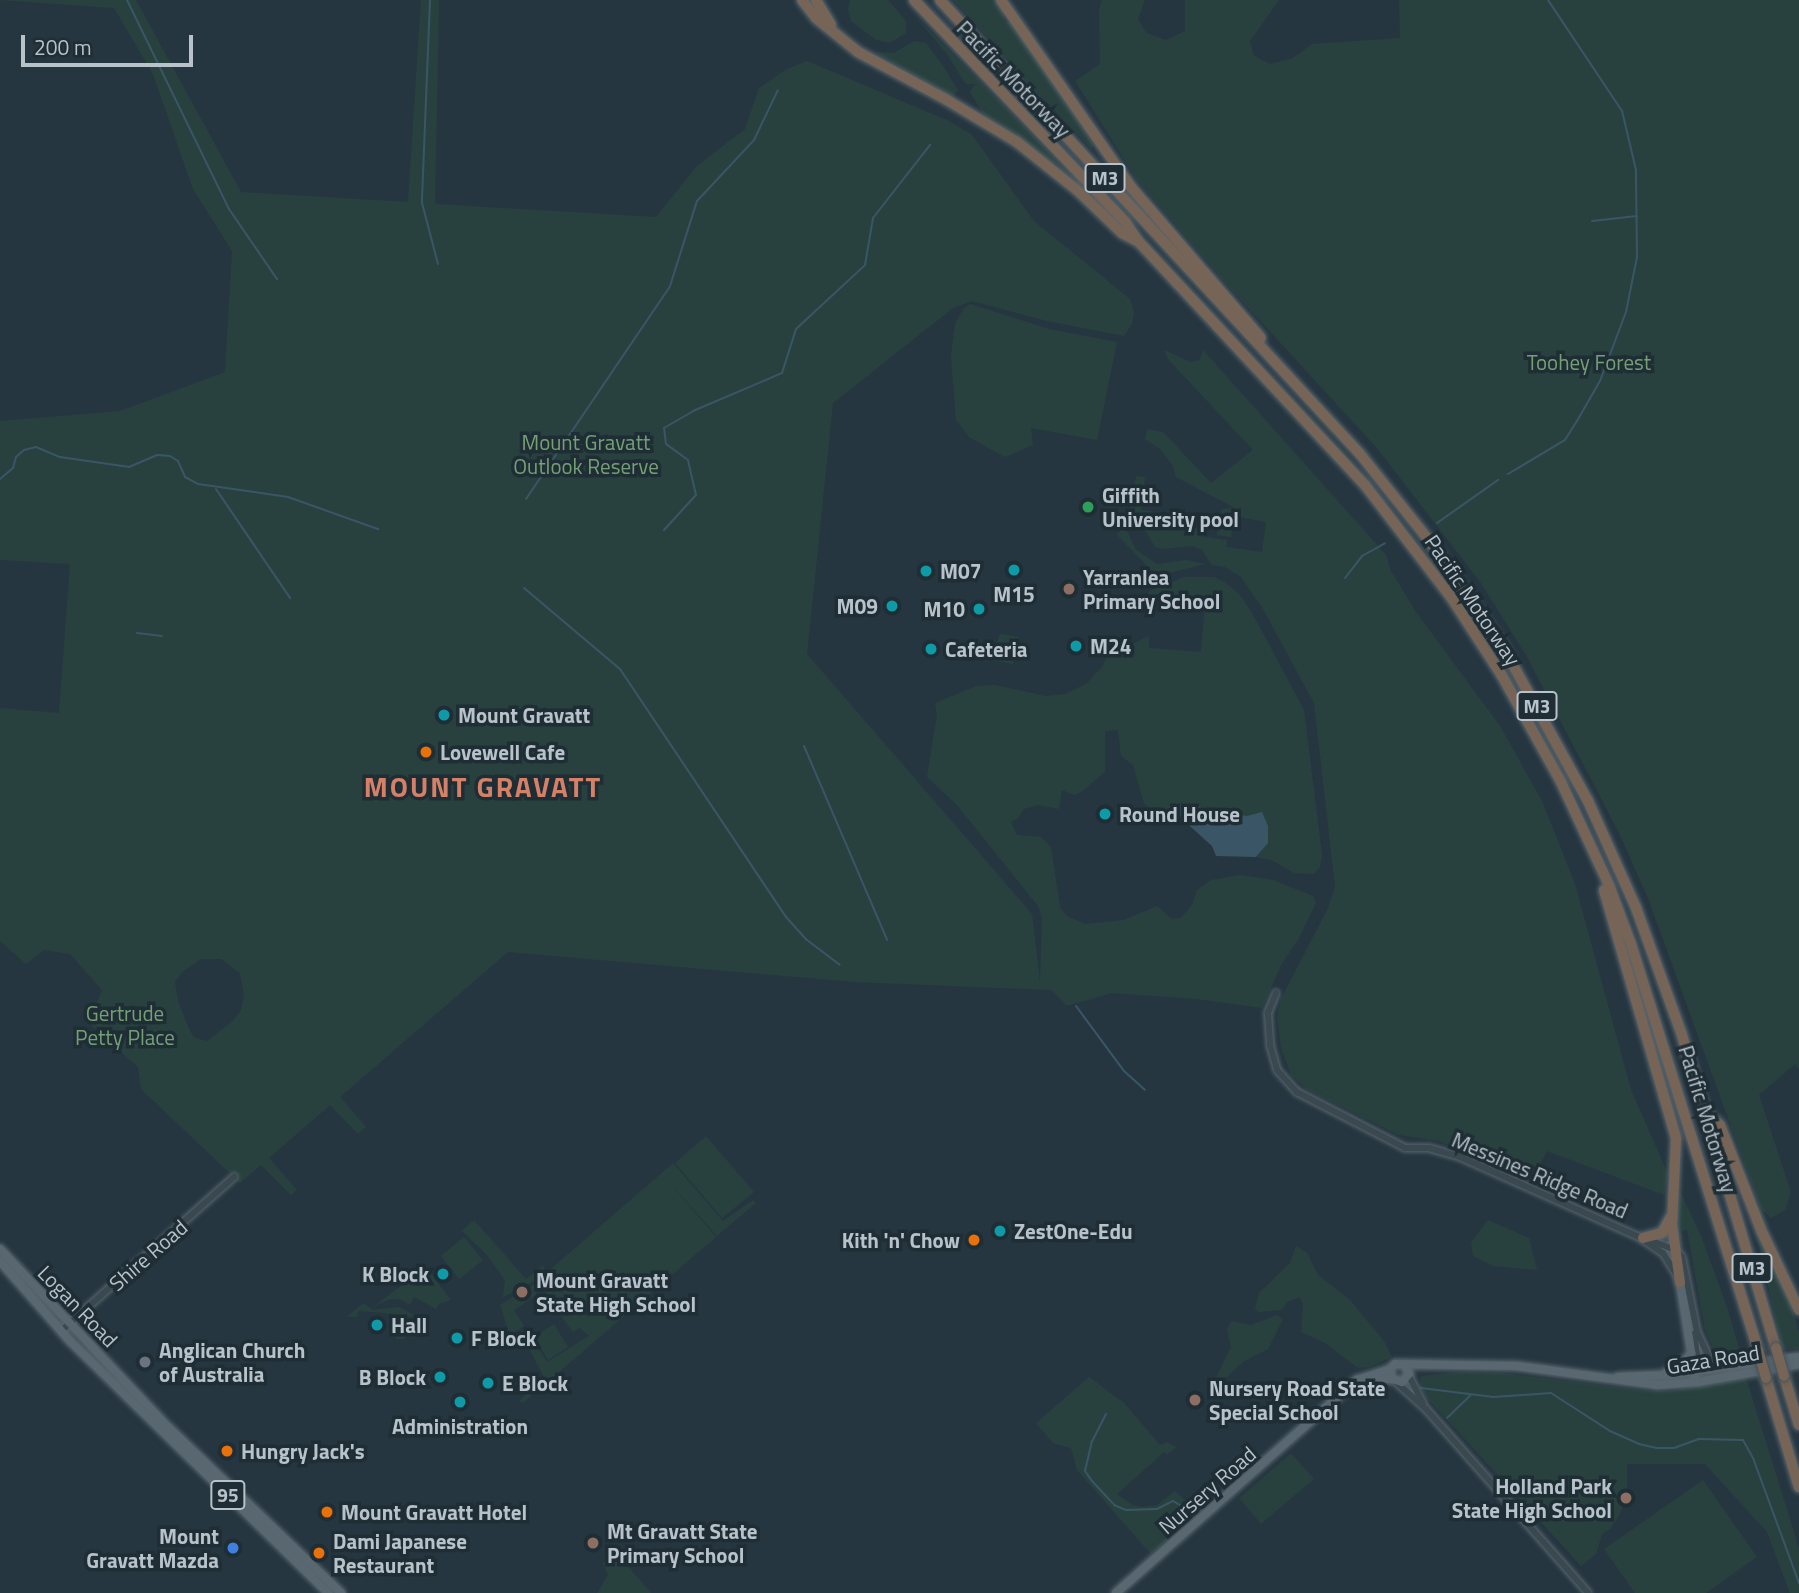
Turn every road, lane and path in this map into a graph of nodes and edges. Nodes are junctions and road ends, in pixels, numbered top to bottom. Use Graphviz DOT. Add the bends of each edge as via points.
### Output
graph roads {
  1 [pos="802,0"];
  2 [pos="816,0"];
  3 [pos="914,0"];
  4 [pos="940,0"];
  5 [pos="1001,0"];
  6 [pos="835,32"];
  7 [pos="1139,242"];
  8 [pos="1270,355"];
  9 [pos="1599,866"];
  10 [pos="1276,993"];
  11 [pos="1706,1113"];
  12 [pos="234,1177"];
  13 [pos="1673,1211"];
  14 [pos="1641,1238"];
  15 [pos="0,1249"];
  16 [pos="1675,1250"];
  17 [pos="0,1261"];
  18 [pos="1680,1282"];
  19 [pos="1799,1310"];
  20 [pos="1693,1318"];
  21 [pos="69,1325"];
  22 [pos="61,1331"];
  23 [pos="1692,1353"];
  24 [pos="1798,1363"];
  25 [pos="1404,1364"];
  26 [pos="1431,1365"];
  27 [pos="1725,1367"];
  28 [pos="1390,1369"];
  29 [pos="1697,1371"];
  30 [pos="1409,1375"];
  31 [pos="1591,1376"];
  32 [pos="1657,1376"];
  33 [pos="1394,1381"];
  34 [pos="1698,1382"];
  35 [pos="1352,1387"];
  36 [pos="1426,1409"];
  37 [pos="1799,1425"];
  38 [pos="1799,1487"];
  39 [pos="328,1593"];
  40 [pos="341,1593"];
  41 [pos="1116,1593"];
  42 [pos="1588,1593"];
  1 -- 6 [label="highway"];
  2 -- 6 [label="highway"];
  3 -- 7 [label="highway, Pacific Motorway / M3"];
  4 -- 8 [label="highway, Pacific Motorway / M3"];
  5 -- 8 [label="highway" via="1131,187 1265,343"];
  6 -- 7 [label="highway" via="858,52 1017,142 1122,233"];
  7 -- 9 [label="highway, Pacific Motorway / M3" via="1315,428 1422,556 1522,710"];
  8 -- 11 [label="highway, Pacific Motorway / M3" via="1360,454 1431,543 1532,697 1624,880"];
  9 -- 13 [label="highway" via="1674,1128"];
  9 -- 38 [label="highway, Pacific Motorway / M3, bridge" via="1655,1013"];
  10 -- 14 [label="street, Messines Ridge Road" via="1268,1013 1273,1061 1297,1092 1405,1148 1452,1154"];
  11 -- 19 [label="highway" via="1720,1125"];
  11 -- 37 [label="highway, Pacific Motorway / M3, bridge"];
  12 -- 21 [label="street, Shire Road"];
  13 -- 14 [label="highway" via="1664,1231"];
  13 -- 16 [label="highway"];
  14 -- 16 [label="street, Messines Ridge Road"];
  14 -- 18 [label="street, Messines Ridge Road" via="1665,1256"];
  15 -- 21 [label="main road, Logan Road / 95"];
  16 -- 18 [label="highway"];
  16 -- 20 [label="street" via="1684,1261"];
  17 -- 22 [label="main road, Logan Road / 95"];
  18 -- 23 [label="main road, Messines Ridge Road"];
  20 -- 27 [label="street" via="1710,1360"];
  20 -- 29 [label="street"];
  21 -- 22 [label="street, Shire Road"];
  21 -- 40 [label="main road, Logan Road / 95"];
  22 -- 39 [label="main road, Logan Road / 95"];
  23 -- 29 [label="main road, Messines Ridge Road"];
  23 -- 32 [label="main road" via="1680,1366"];
  24 -- 27 [label="main road, Gaza Road"];
  24 -- 34 [label="main road, Gaza Road"];
  25 -- 26 [label="main road, Gaza Road"];
  25 -- 28 [label="main road"];
  25 -- 30 [label="main road"];
  26 -- 30 [label="main road, Gaza Road"];
  26 -- 31 [label="main road, Gaza Road" via="1517,1366"];
  27 -- 29 [label="main road, Gaza Road"];
  28 -- 33 [label="main road"];
  28 -- 35 [label="main road, Nursery Road" via="1362,1377"];
  29 -- 32 [label="main road, Gaza Road"];
  29 -- 34 [label="main road, Messines Ridge Road"];
  30 -- 33 [label="main road" via="1402,1382"];
  30 -- 36 [label="street"];
  31 -- 32 [label="main road, Gaza Road"];
  31 -- 34 [label="main road, Gaza Road" via="1651,1385"];
  33 -- 35 [label="main road, Nursery Road" via="1370,1380"];
  33 -- 36 [label="street"];
  35 -- 41 [label="main road, Nursery Road"];
  36 -- 42 [label="street"];
}
